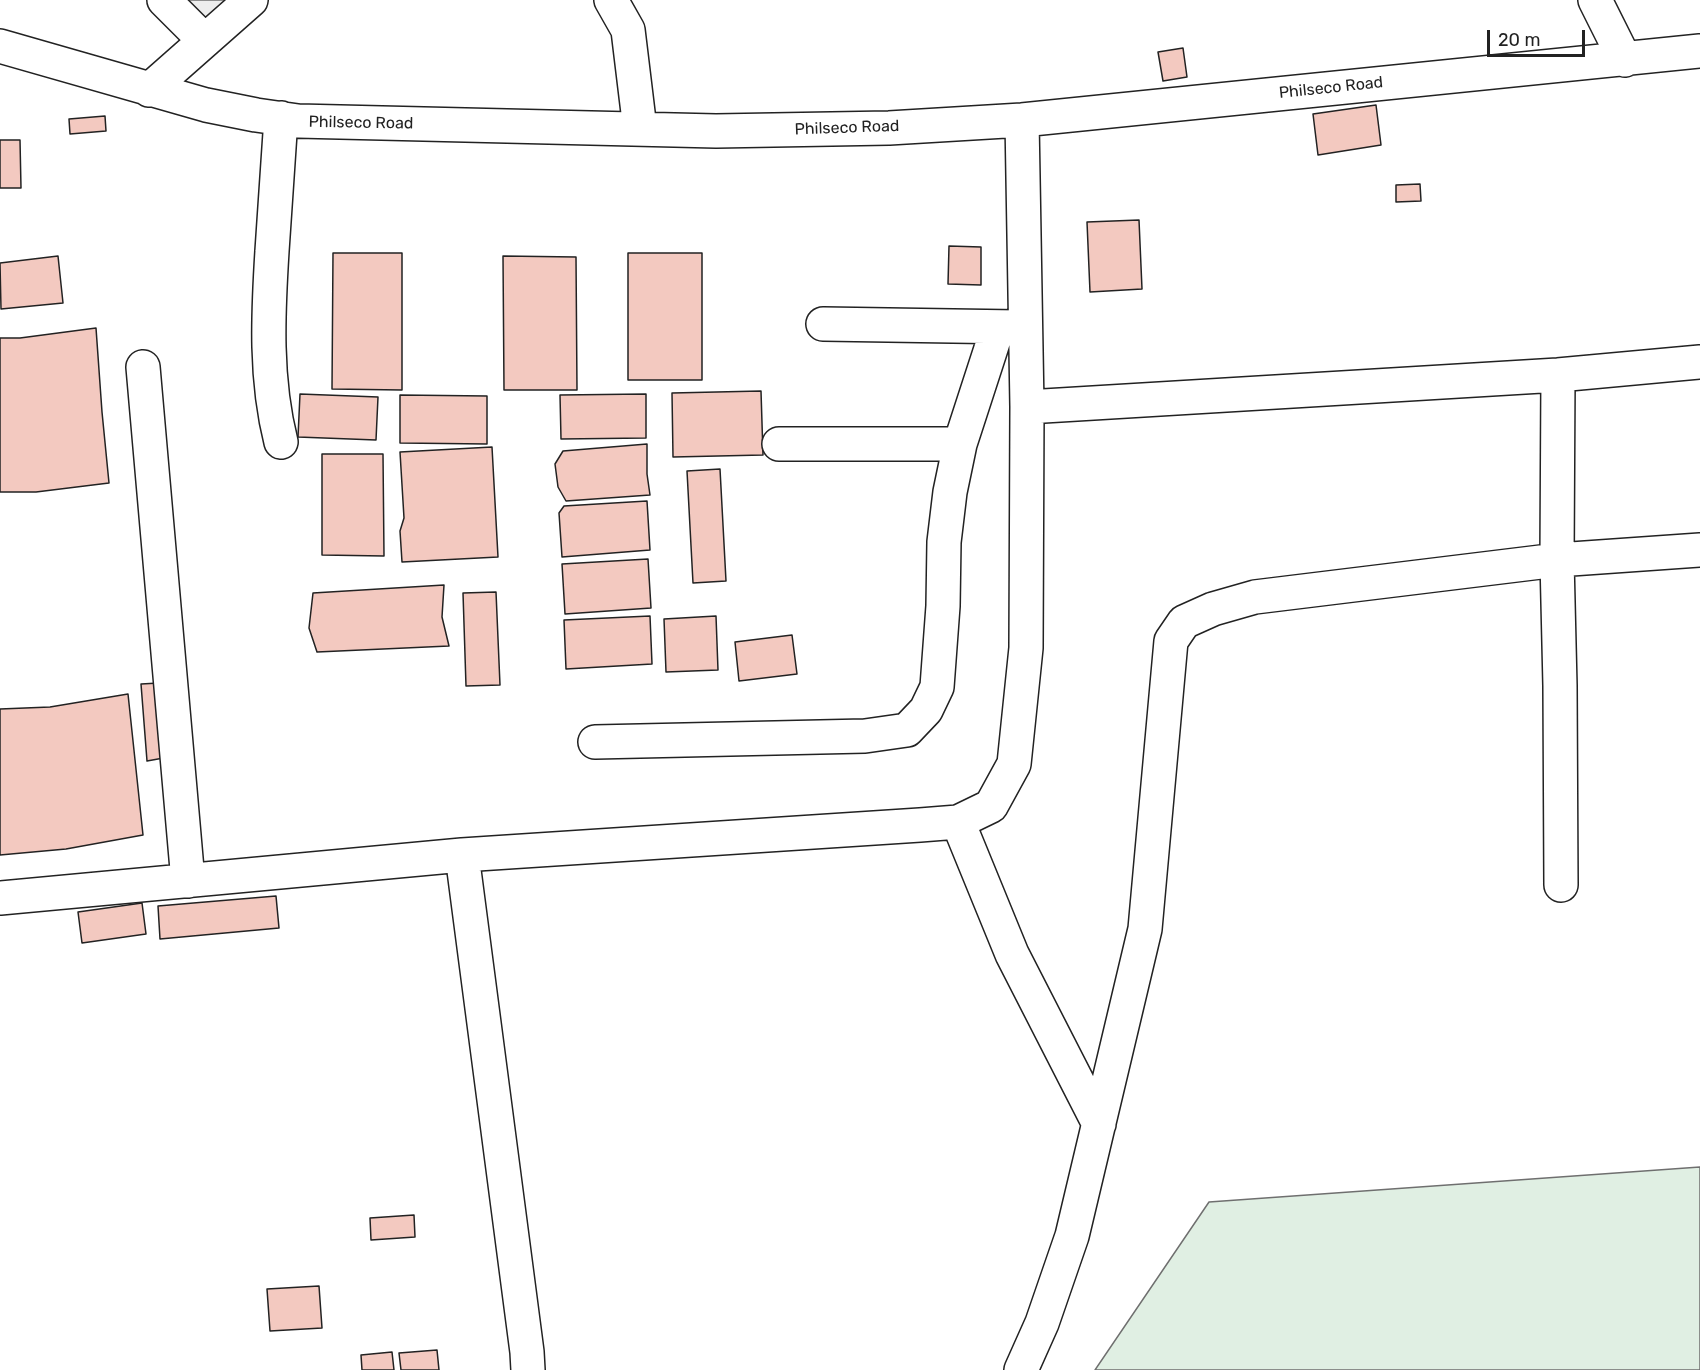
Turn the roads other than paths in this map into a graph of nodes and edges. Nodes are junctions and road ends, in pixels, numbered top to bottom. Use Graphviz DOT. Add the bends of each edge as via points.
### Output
graph roads {
  1 [pos="164,0"];
  2 [pos="611,0"];
  3 [pos="1595,0"];
  4 [pos="236,4"];
  5 [pos="204,40"];
  6 [pos="0,46"];
  7 [pos="1700,51"];
  8 [pos="1625,60"];
  9 [pos="149,90"];
  10 [pos="280,118"];
  11 [pos="1022,120"];
  12 [pos="640,129"];
  13 [pos="823,324"];
  14 [pos="1012,327"];
  15 [pos="1700,362"];
  16 [pos="143,367"];
  17 [pos="1558,375"];
  18 [pos="1027,407"];
  19 [pos="281,442"];
  20 [pos="779,444"];
  21 [pos="960,444"];
  22 [pos="1700,550"];
  23 [pos="1557,560"];
  24 [pos="596,741"];
  25 [pos="958,822"];
  26 [pos="462,855"];
  27 [pos="188,881"];
  28 [pos="1561,885"];
  29 [pos="0,898"];
  30 [pos="1099,1124"];
  31 [pos="528,1370"];
  32 [pos="1021,1370"];
  1 -- 5 [label="street"];
  2 -- 12 [label="street" via="628,30"];
  3 -- 8 [label="street"];
  4 -- 5 [label="street"];
  5 -- 9 [label="street"];
  6 -- 9 [label="street, Philseco Road"];
  7 -- 8 [label="street, Philseco Road"];
  8 -- 11 [label="street, Philseco Road"];
  9 -- 10 [label="street, Philseco Road"];
  10 -- 12 [label="street, Philseco Road"];
  10 -- 19 [label="street" via="268,327 273,404"];
  11 -- 12 [label="street, Philseco Road" via="889,128"];
  11 -- 14 [label="street"];
  13 -- 14 [label="street"];
  14 -- 18 [label="street"];
  14 -- 21 [label="street"];
  15 -- 17 [label="street"];
  16 -- 27 [label="street"];
  17 -- 18 [label="street"];
  17 -- 23 [label="street"];
  18 -- 25 [label="street" via="1026,648 1014,764 991,807"];
  20 -- 21 [label="street"];
  21 -- 24 [label="street" via="944,542 937,687 926,710 907,730 865,736"];
  22 -- 23 [label="street"];
  23 -- 28 [label="street"];
  23 -- 30 [label="street" via="1255,597 1184,622 1171,641 1145,929"];
  25 -- 26 [label="street"];
  25 -- 30 [label="street" via="1012,954"];
  26 -- 27 [label="street"];
  26 -- 31 [label="street"];
  27 -- 29 [label="street"];
  30 -- 32 [label="street" via="1072,1236"];
}
